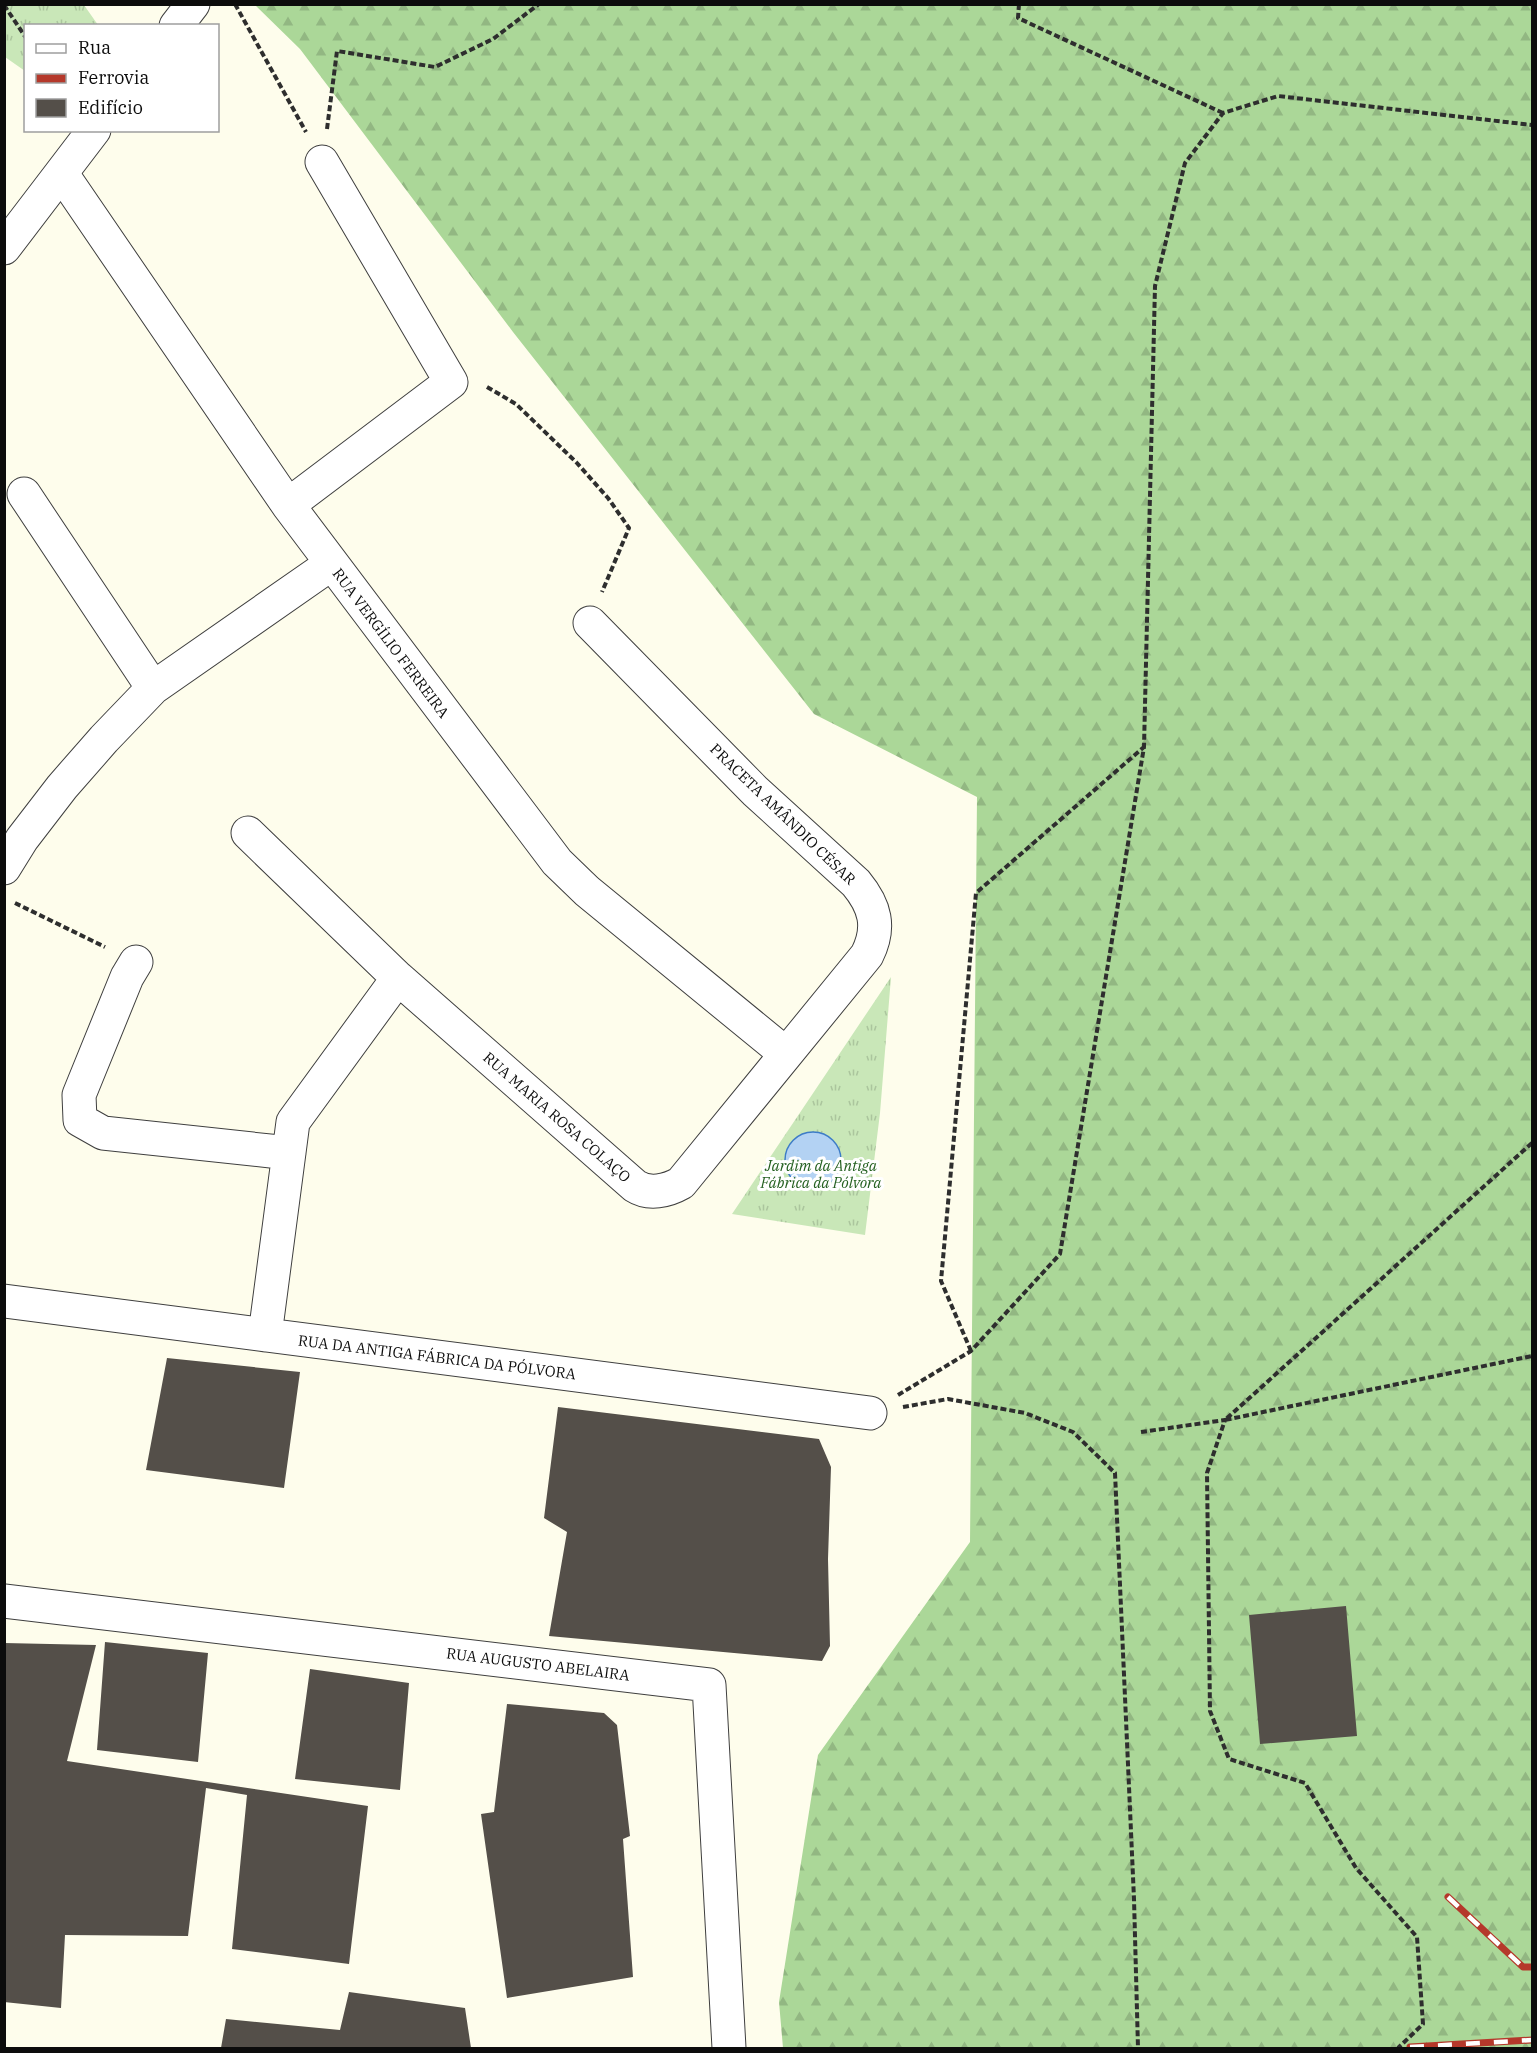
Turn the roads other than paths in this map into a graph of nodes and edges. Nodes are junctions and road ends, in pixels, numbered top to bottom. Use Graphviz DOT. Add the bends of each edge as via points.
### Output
graph roads {
  1 [pos="193,4"];
  2 [pos="178,24"];
  3 [pos="93,132"];
  4 [pos="322,162"];
  5 [pos="62,174"];
  6 [pos="4,248"];
  7 [pos="24,494"];
  8 [pos="288,505"];
  9 [pos="331,564"];
  10 [pos="590,623"];
  11 [pos="153,687"];
  12 [pos="248,833"];
  13 [pos="4,868"];
  14 [pos="136,962"];
  15 [pos="398,978"];
  16 [pos="786,1054"];
  17 [pos="289,1154"];
  18 [pos="5,1301"];
  19 [pos="4,1306"];
  20 [pos="265,1335"];
  21 [pos="870,1413"];
  22 [pos="4,1601"];
  23 [pos="729,2049"];
  1 -- 2 [label="street"];
  3 -- 5 [label="street"];
  4 -- 8 [label="street" via="451,382"];
  5 -- 6 [label="street"];
  5 -- 8 [label="street, RUA VERGÍLIO FERREIRA"];
  7 -- 11 [label="street"];
  8 -- 9 [label="street, RUA VERGÍLIO FERREIRA"];
  9 -- 11 [label="street"];
  9 -- 16 [label="street, RUA VERGÍLIO FERREIRA" via="568,873"];
  10 -- 16 [label="street, PRACETA AMÂNDIO CÉSAR" via="868,899 876,934 867,955"];
  11 -- 13 [label="street" via="62,787"];
  12 -- 15 [label="street, RUA MARIA ROSA COLAÇO"];
  14 -- 17 [label="street" via="79,1095 80,1120 103,1132"];
  15 -- 16 [label="street, RUA MARIA ROSA COLAÇO" via="635,1186 648,1191 674,1187 687,1177"];
  15 -- 17 [label="street" via="293,1122"];
  17 -- 20 [label="street"];
  18 -- 19 [label="street"];
  18 -- 20 [label="street, RUA DA ANTIGA FÁBRICA DA PÓLVORA"];
  20 -- 21 [label="street, RUA DA ANTIGA FÁBRICA DA PÓLVORA"];
  22 -- 23 [label="street, RUA AUGUSTO ABELAIRA" via="709,1685"];
}
